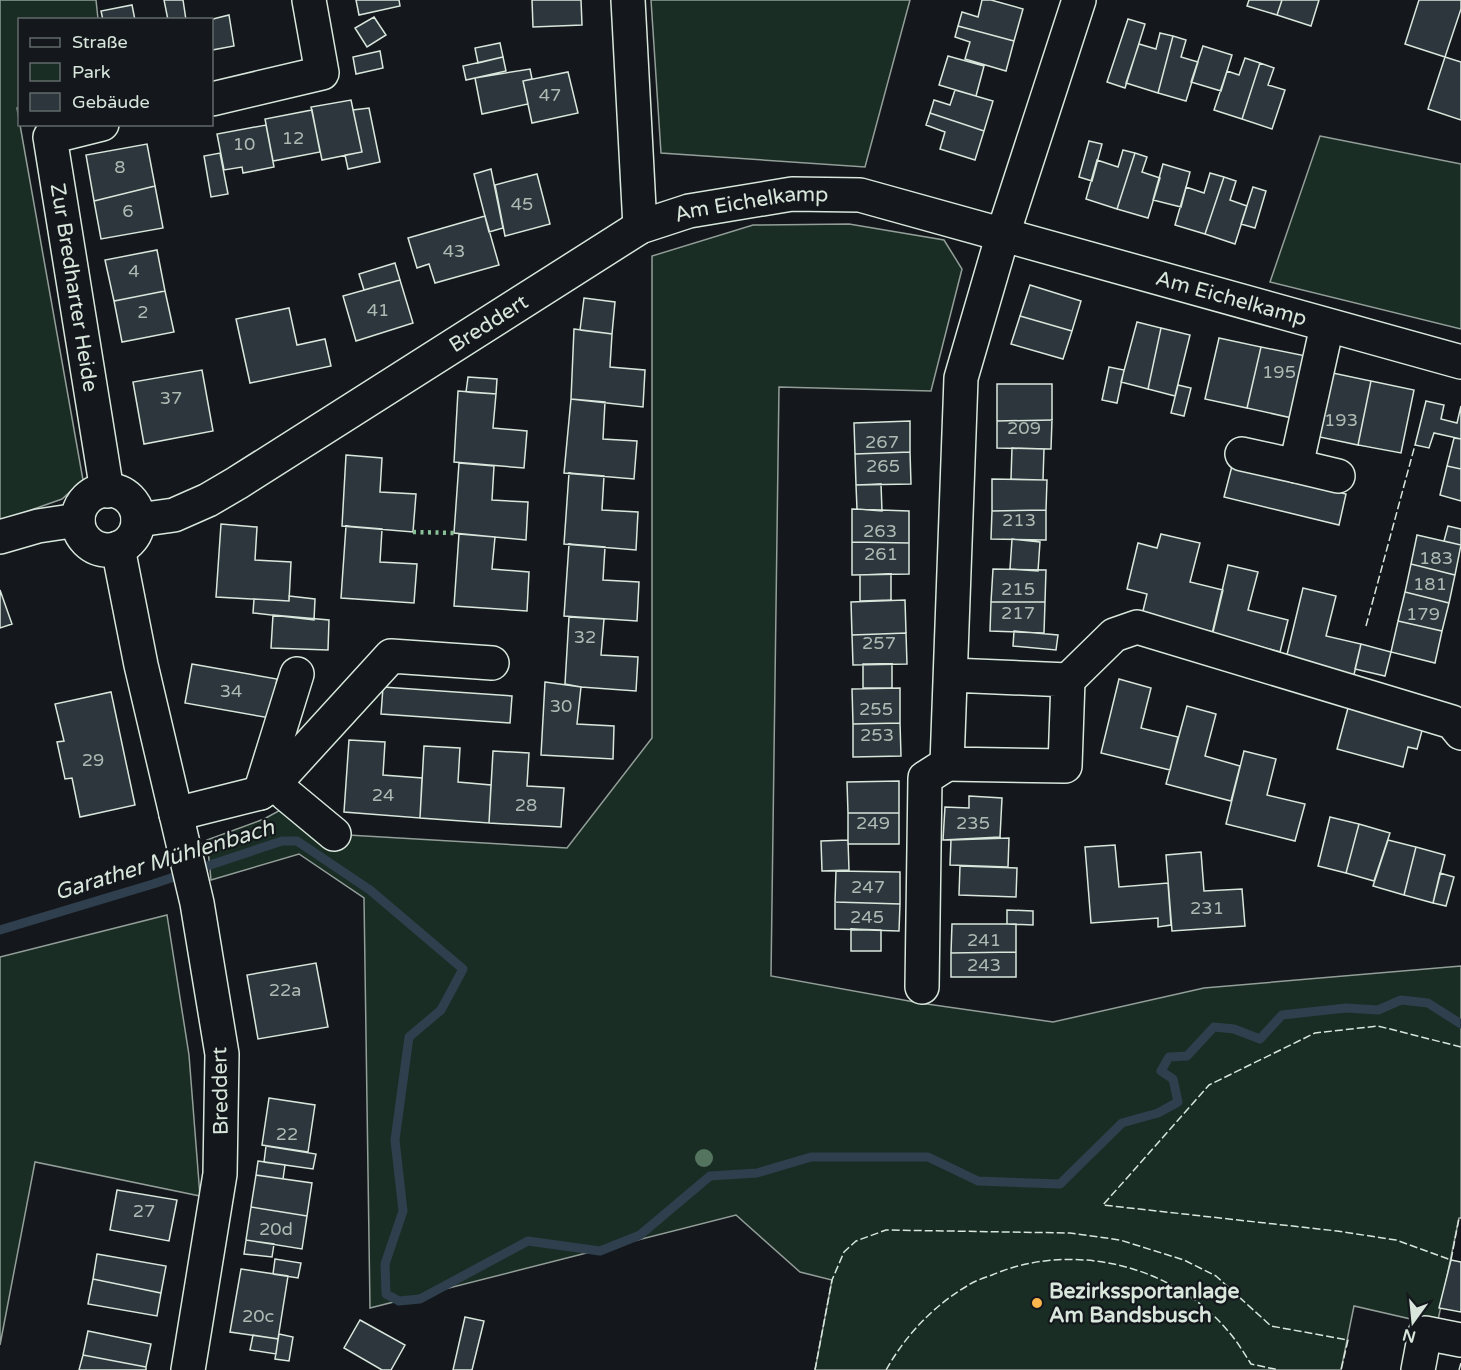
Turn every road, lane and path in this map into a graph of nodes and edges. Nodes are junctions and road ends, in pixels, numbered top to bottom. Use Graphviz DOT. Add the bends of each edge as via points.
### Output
graph roads {
  1 [pos="309,0"];
  2 [pos="628,0"];
  3 [pos="1079,0"];
  4 [pos="213,99"];
  5 [pos="93,126"];
  6 [pos="640,227"];
  7 [pos="1003,234"];
  8 [pos="1327,326"];
  9 [pos="1461,362"];
  10 [pos="1242,454"];
  11 [pos="1296,466"];
  12 [pos="1338,476"];
  13 [pos="107,491"];
  14 [pos="78,520"];
  15 [pos="138,520"];
  16 [pos="0,537"];
  17 [pos="118,548"];
  18 [pos="492,663"];
  19 [pos="297,674"];
  20 [pos="951,675"];
  21 [pos="1068,680"];
  22 [pos="1461,733"];
  23 [pos="947,764"];
  24 [pos="268,788"];
  25 [pos="176,814"];
  26 [pos="334,834"];
  27 [pos="922,987"];
  28 [pos="1461,1340"];
  29 [pos="195,1368"];
  30 [pos="1418,1370"];
  1 -- 4 [label="street" via="322,73"];
  2 -- 6 [label="street"];
  3 -- 7 [label="street"];
  5 -- 13 [label="street, Zur Bredharter Heide" via="50,136"];
  6 -- 7 [label="street, Am Eichelkamp" via="689,211 792,194 860,195"];
  6 -- 15 [label="street, Breddert" via="228,489 174,515"];
  7 -- 8 [label="street, Am Eichelkamp"];
  7 -- 20 [label="street" via="961,378"];
  8 -- 9 [label="street, Am Eichelkamp"];
  8 -- 11 [label="street"];
  10 -- 11 [label="street"];
  11 -- 12 [label="street"];
  13 -- 14 [label="street" via="86,500"];
  13 -- 15 [label="street" via="131,501"];
  14 -- 16 [label="street"];
  14 -- 17 [label="street" via="83,537 90,544 109,550"];
  15 -- 17 [label="street" via="132,537"];
  17 -- 25 [label="street, Breddert"];
  18 -- 24 [label="street" via="391,656"];
  19 -- 24 [label="street"];
  20 -- 21 [label="street"];
  20 -- 23 [label="street"];
  21 -- 22 [label="street" via="1114,635 1137,627 1452,722"];
  21 -- 23 [label="street" via="1065,766"];
  23 -- 27 [label="street" via="925,778"];
  24 -- 25 [label="street"];
  24 -- 26 [label="street" via="287,795"];
  25 -- 29 [label="street, Breddert" via="198,903 222,1054 220,1174"];
  28 -- 30 [label="street" via="1425,1333"];
}
